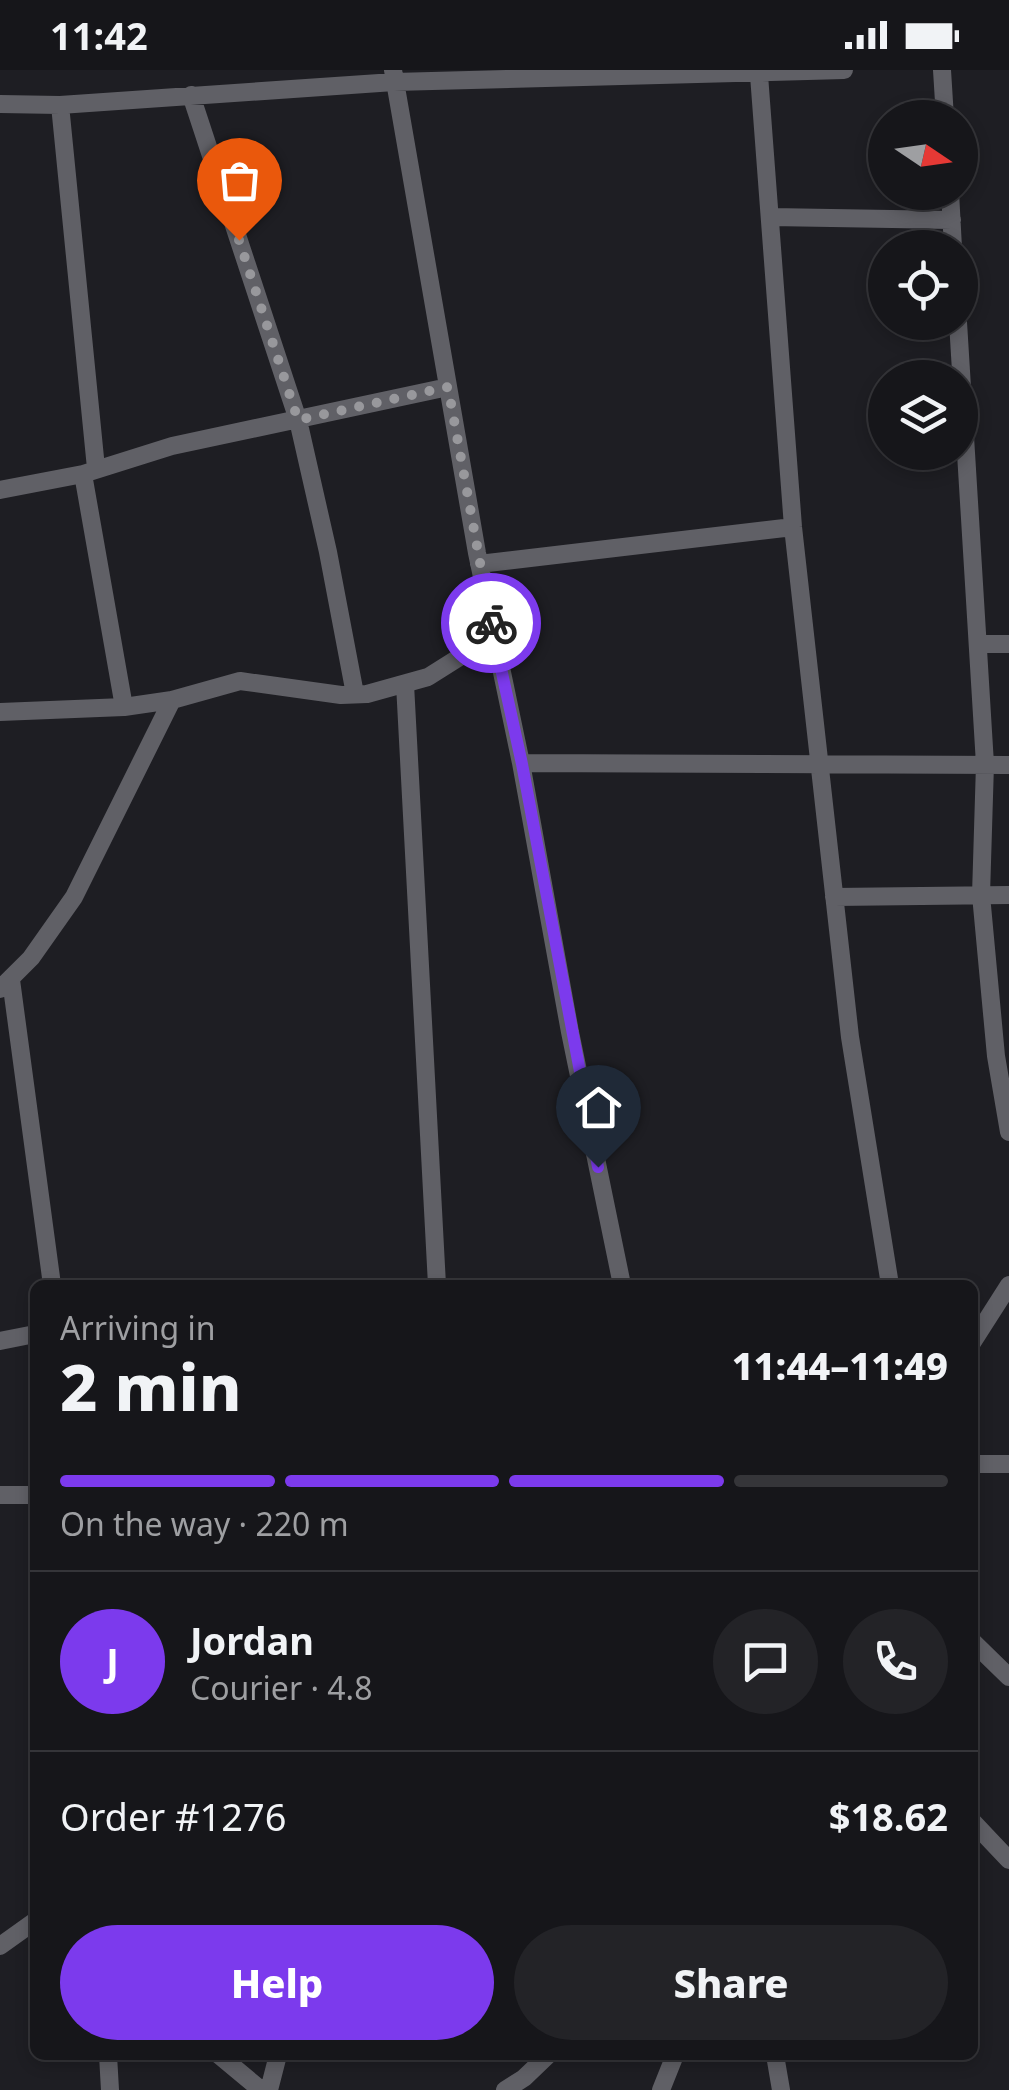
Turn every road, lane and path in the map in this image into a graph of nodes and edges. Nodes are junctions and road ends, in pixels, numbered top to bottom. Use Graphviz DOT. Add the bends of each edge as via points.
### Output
graph roads {
  1 [pos="844,70"];
  2 [pos="942,70"];
  3 [pos="586,73"];
  4 [pos="759,75"];
  5 [pos="393,76"];
  6 [pos="191,95"];
  7 [pos="944,100"];
  8 [pos="0,104"];
  9 [pos="60,104"];
  10 [pos="951,210"];
  11 [pos="771,217"];
  12 [pos="952,220"];
  13 [pos="952,230"];
  14 [pos="959,340"];
  15 [pos="448,387"];
  16 [pos="298,420"];
  17 [pos="90,471"];
  18 [pos="0,490"];
  19 [pos="793,526"];
  20 [pos="479,564"];
  21 [pos="493,636"];
  22 [pos="978,644"];
  23 [pos="1009,644"];
  24 [pos="405,684"];
  25 [pos="355,694"];
  26 [pos="172,700"];
  27 [pos="124,708"];
  28 [pos="0,712"];
  29 [pos="818,763"];
  30 [pos="522,764"];
  31 [pos="985,764"];
  32 [pos="1009,765"];
  33 [pos="1009,895"];
  34 [pos="982,896"];
  35 [pos="834,898"];
  36 [pos="5,984"];
  37 [pos="1009,1132"];
  38 [pos="620,1277"];
  39 [pos="51,1280"];
  40 [pos="437,1280"];
  41 [pos="889,1280"];
  42 [pos="1009,1285"];
  43 [pos="978,1333"];
  44 [pos="30,1335"];
  45 [pos="0,1341"];
  46 [pos="978,1464"];
  47 [pos="1009,1464"];
  48 [pos="0,1495"];
  49 [pos="30,1495"];
  50 [pos="978,1647"];
  51 [pos="1009,1678"];
  52 [pos="978,1827"];
  53 [pos="1009,1860"];
  54 [pos="30,1925"];
  55 [pos="0,1946"];
  56 [pos="108,2060"];
  57 [pos="225,2060"];
  58 [pos="277,2060"];
  59 [pos="543,2060"];
  60 [pos="673,2060"];
  61 [pos="775,2060"];
  62 [pos="110,2090"];
  63 [pos="261,2090"];
  64 [pos="269,2090"];
  65 [pos="505,2090"];
  66 [pos="661,2090"];
  67 [pos="781,2090"];
  1 -- 4 [label="street"];
  2 -- 7 [label="street"];
  3 -- 4 [label="street"];
  3 -- 5 [label="street"];
  4 -- 11 [label="street"];
  5 -- 6 [label="street"];
  5 -- 15 [label="street"];
  6 -- 9 [label="street"];
  6 -- 16 [label="street"];
  8 -- 9 [label="street"];
  9 -- 17 [label="street"];
  10 -- 12 [label="street"];
  11 -- 12 [label="street"];
  11 -- 19 [label="street"];
  12 -- 13 [label="street"];
  14 -- 22 [label="street"];
  15 -- 16 [label="street"];
  15 -- 20 [label="street"];
  16 -- 17 [label="street"];
  16 -- 25 [label="street"];
  17 -- 18 [label="street"];
  17 -- 27 [label="street"];
  19 -- 20 [label="street"];
  19 -- 29 [label="street"];
  20 -- 21 [label="street"];
  21 -- 24 [label="street"];
  21 -- 30 [label="street"];
  22 -- 23 [label="street"];
  22 -- 31 [label="street"];
  24 -- 25 [label="street"];
  24 -- 40 [label="street"];
  25 -- 26 [label="street" via="240,681"];
  26 -- 27 [label="street"];
  26 -- 36 [label="street" via="74,897"];
  27 -- 28 [label="street"];
  29 -- 30 [label="street"];
  29 -- 31 [label="street"];
  29 -- 35 [label="street"];
  30 -- 38 [label="street"];
  31 -- 32 [label="street"];
  31 -- 34 [label="street"];
  33 -- 34 [label="street"];
  34 -- 35 [label="street"];
  34 -- 37 [label="street"];
  35 -- 41 [label="street"];
  36 -- 39 [label="street"];
  42 -- 43 [label="street"];
  44 -- 45 [label="street"];
  46 -- 47 [label="street"];
  48 -- 49 [label="street"];
  50 -- 51 [label="street"];
  52 -- 53 [label="street"];
  54 -- 55 [label="street"];
  56 -- 62 [label="street"];
  57 -- 63 [label="street"];
  58 -- 64 [label="street"];
  59 -- 65 [label="street"];
  60 -- 66 [label="street"];
  61 -- 67 [label="street"];
}
